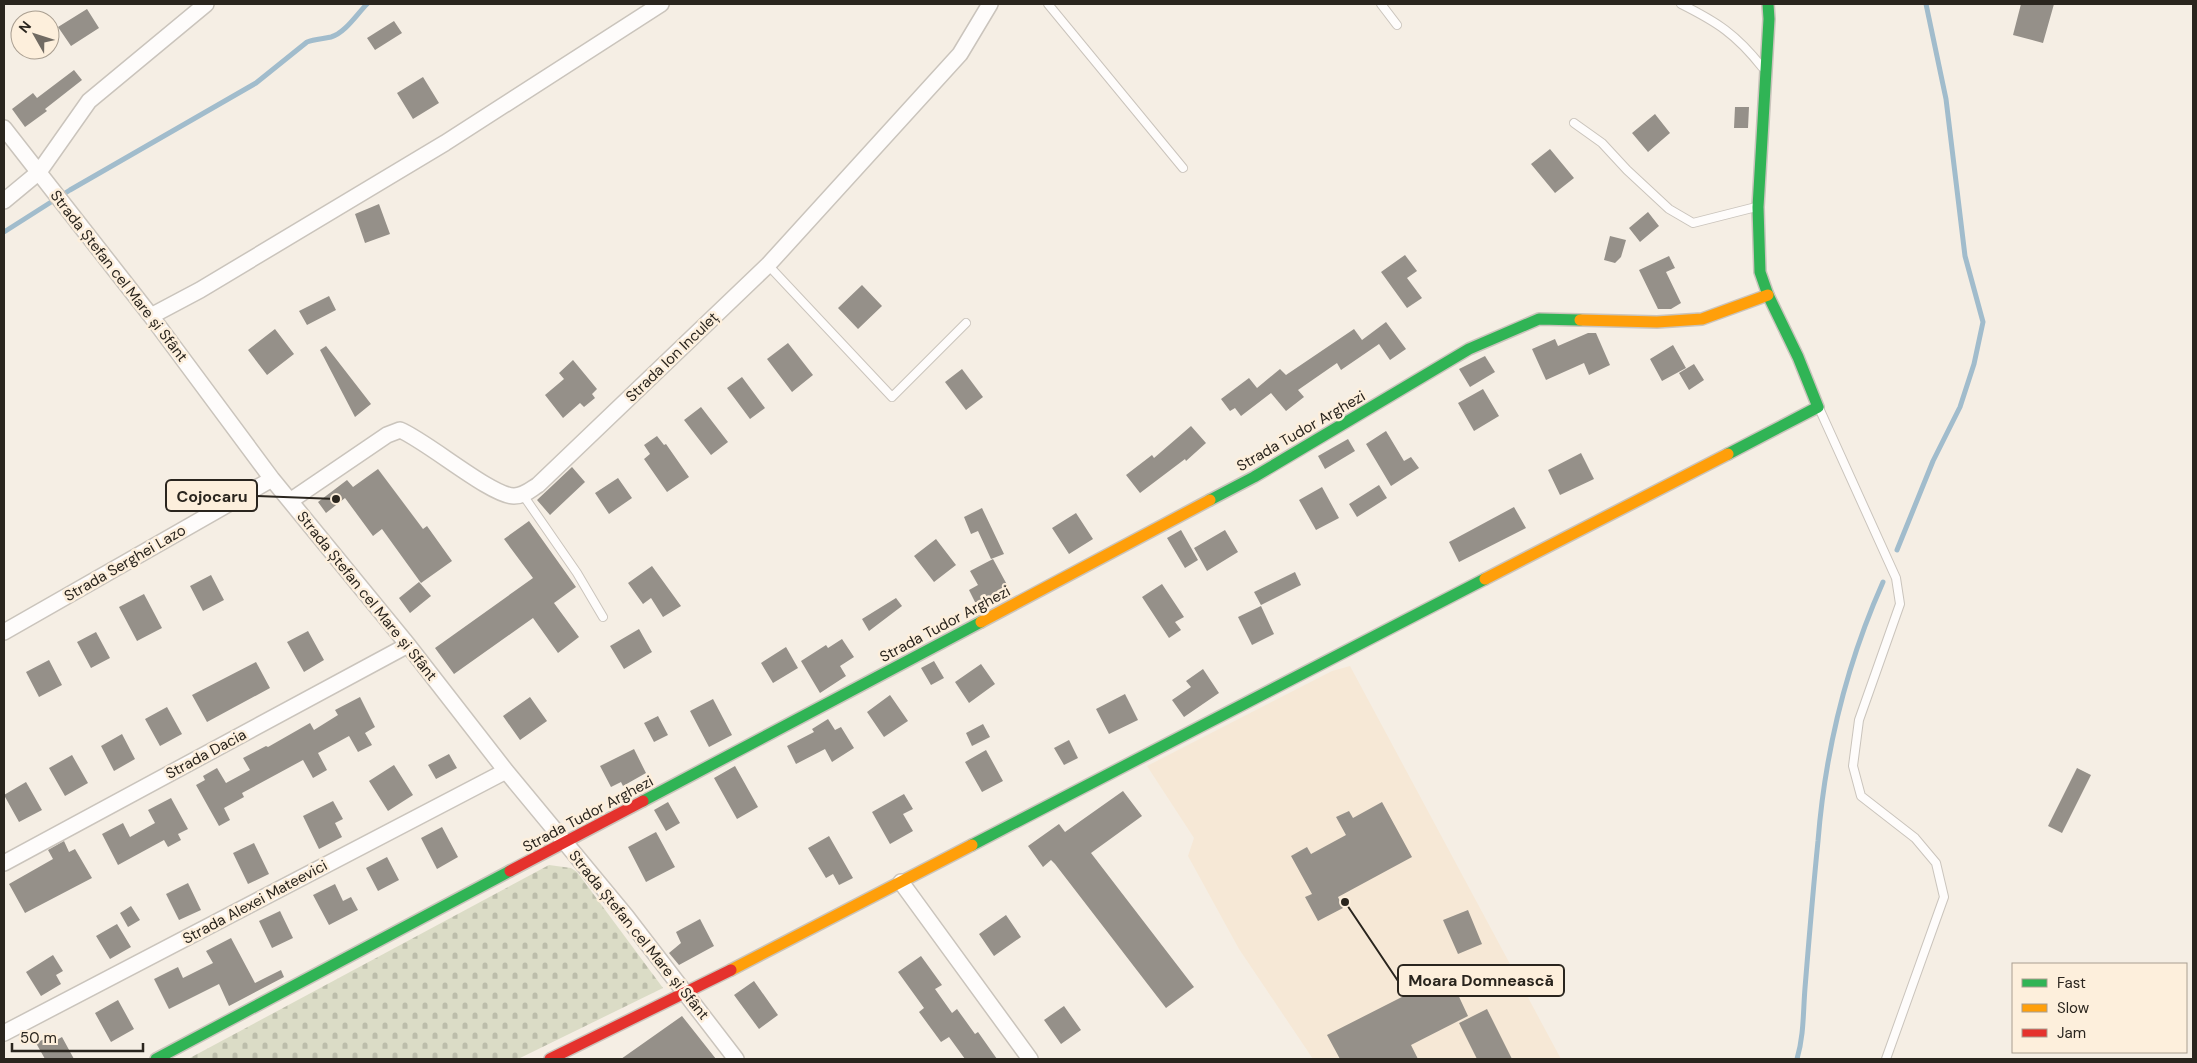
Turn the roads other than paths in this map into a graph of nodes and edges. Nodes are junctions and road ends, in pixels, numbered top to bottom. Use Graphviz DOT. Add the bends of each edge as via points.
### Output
graph roads {
  1 [pos="206,4"];
  2 [pos="660,4"];
  3 [pos="990,4"];
  4 [pos="1048,4"];
  5 [pos="1382,4"];
  6 [pos="1681,4"];
  7 [pos="1768,4"];
  8 [pos="1396,25"];
  9 [pos="1766,72"];
  10 [pos="1574,123"];
  11 [pos="4,128"];
  12 [pos="1183,168"];
  13 [pos="39,172"];
  14 [pos="4,201"];
  15 [pos="1758,207"];
  16 [pos="768,264"];
  17 [pos="1768,295"];
  18 [pos="151,316"];
  19 [pos="966,323"];
  20 [pos="1818,406"];
  21 [pos="272,479"];
  22 [pos="524,495"];
  23 [pos="290,500"];
  24 [pos="603,617"];
  25 [pos="4,632"];
  26 [pos="408,645"];
  27 [pos="506,772"];
  28 [pos="565,843"];
  29 [pos="4,863"];
  30 [pos="901,882"];
  31 [pos="686,993"];
  32 [pos="4,1034"];
  33 [pos="156,1059"];
  34 [pos="550,1059"];
  35 [pos="736,1059"];
  36 [pos="1030,1059"];
  37 [pos="1886,1059"];
  1 -- 13 [label="street" via="89,101"];
  2 -- 18 [label="street" via="444,143"];
  3 -- 16 [label="street, Strada Ion Inculeț" via="960,54"];
  4 -- 12 [label="lane"];
  5 -- 8 [label="lane"];
  6 -- 9 [label="lane" via="1727,30 1744,44"];
  7 -- 9 [label="street"];
  9 -- 15 [label="street"];
  10 -- 15 [label="lane" via="1602,143 1669,209 1692,223"];
  11 -- 13 [label="street, Strada Ștefan cel Mare și Sfânt"];
  13 -- 14 [label="street"];
  13 -- 18 [label="street, Strada Ștefan cel Mare și Sfânt"];
  15 -- 17 [label="street" via="1760,272"];
  16 -- 19 [label="lane" via="892,397"];
  16 -- 22 [label="street, Strada Ion Inculeț"];
  17 -- 20 [label="street"];
  17 -- 28 [label="street, Strada Tudor Arghezi" via="1702,319 1657,322 1539,319 1469,349 1254,477"];
  18 -- 21 [label="street, Strada Ștefan cel Mare și Sfânt"];
  20 -- 30 [label="street"];
  20 -- 37 [label="lane" via="1896,578 1900,604 1859,720 1853,766 1860,796 1915,838 1936,863 1944,897"];
  21 -- 23 [label="street, Strada Ștefan cel Mare și Sfânt"];
  21 -- 25 [label="street, Strada Serghei Lazo"];
  22 -- 23 [label="street" via="512,496 498,490 400,430 387,435"];
  22 -- 24 [label="lane"];
  23 -- 26 [label="street, Strada Ștefan cel Mare și Sfânt"];
  26 -- 27 [label="street, Strada Ștefan cel Mare și Sfânt"];
  26 -- 29 [label="street, Strada Dacia"];
  27 -- 28 [label="street, Strada Ștefan cel Mare și Sfânt"];
  27 -- 32 [label="street, Strada Alexei Mateevici"];
  28 -- 31 [label="street, Strada Ștefan cel Mare și Sfânt"];
  28 -- 33 [label="street, Strada Tudor Arghezi"];
  30 -- 31 [label="street"];
  30 -- 36 [label="street"];
  31 -- 34 [label="street"];
  31 -- 35 [label="street, Strada Ștefan cel Mare și Sfânt"];
}
